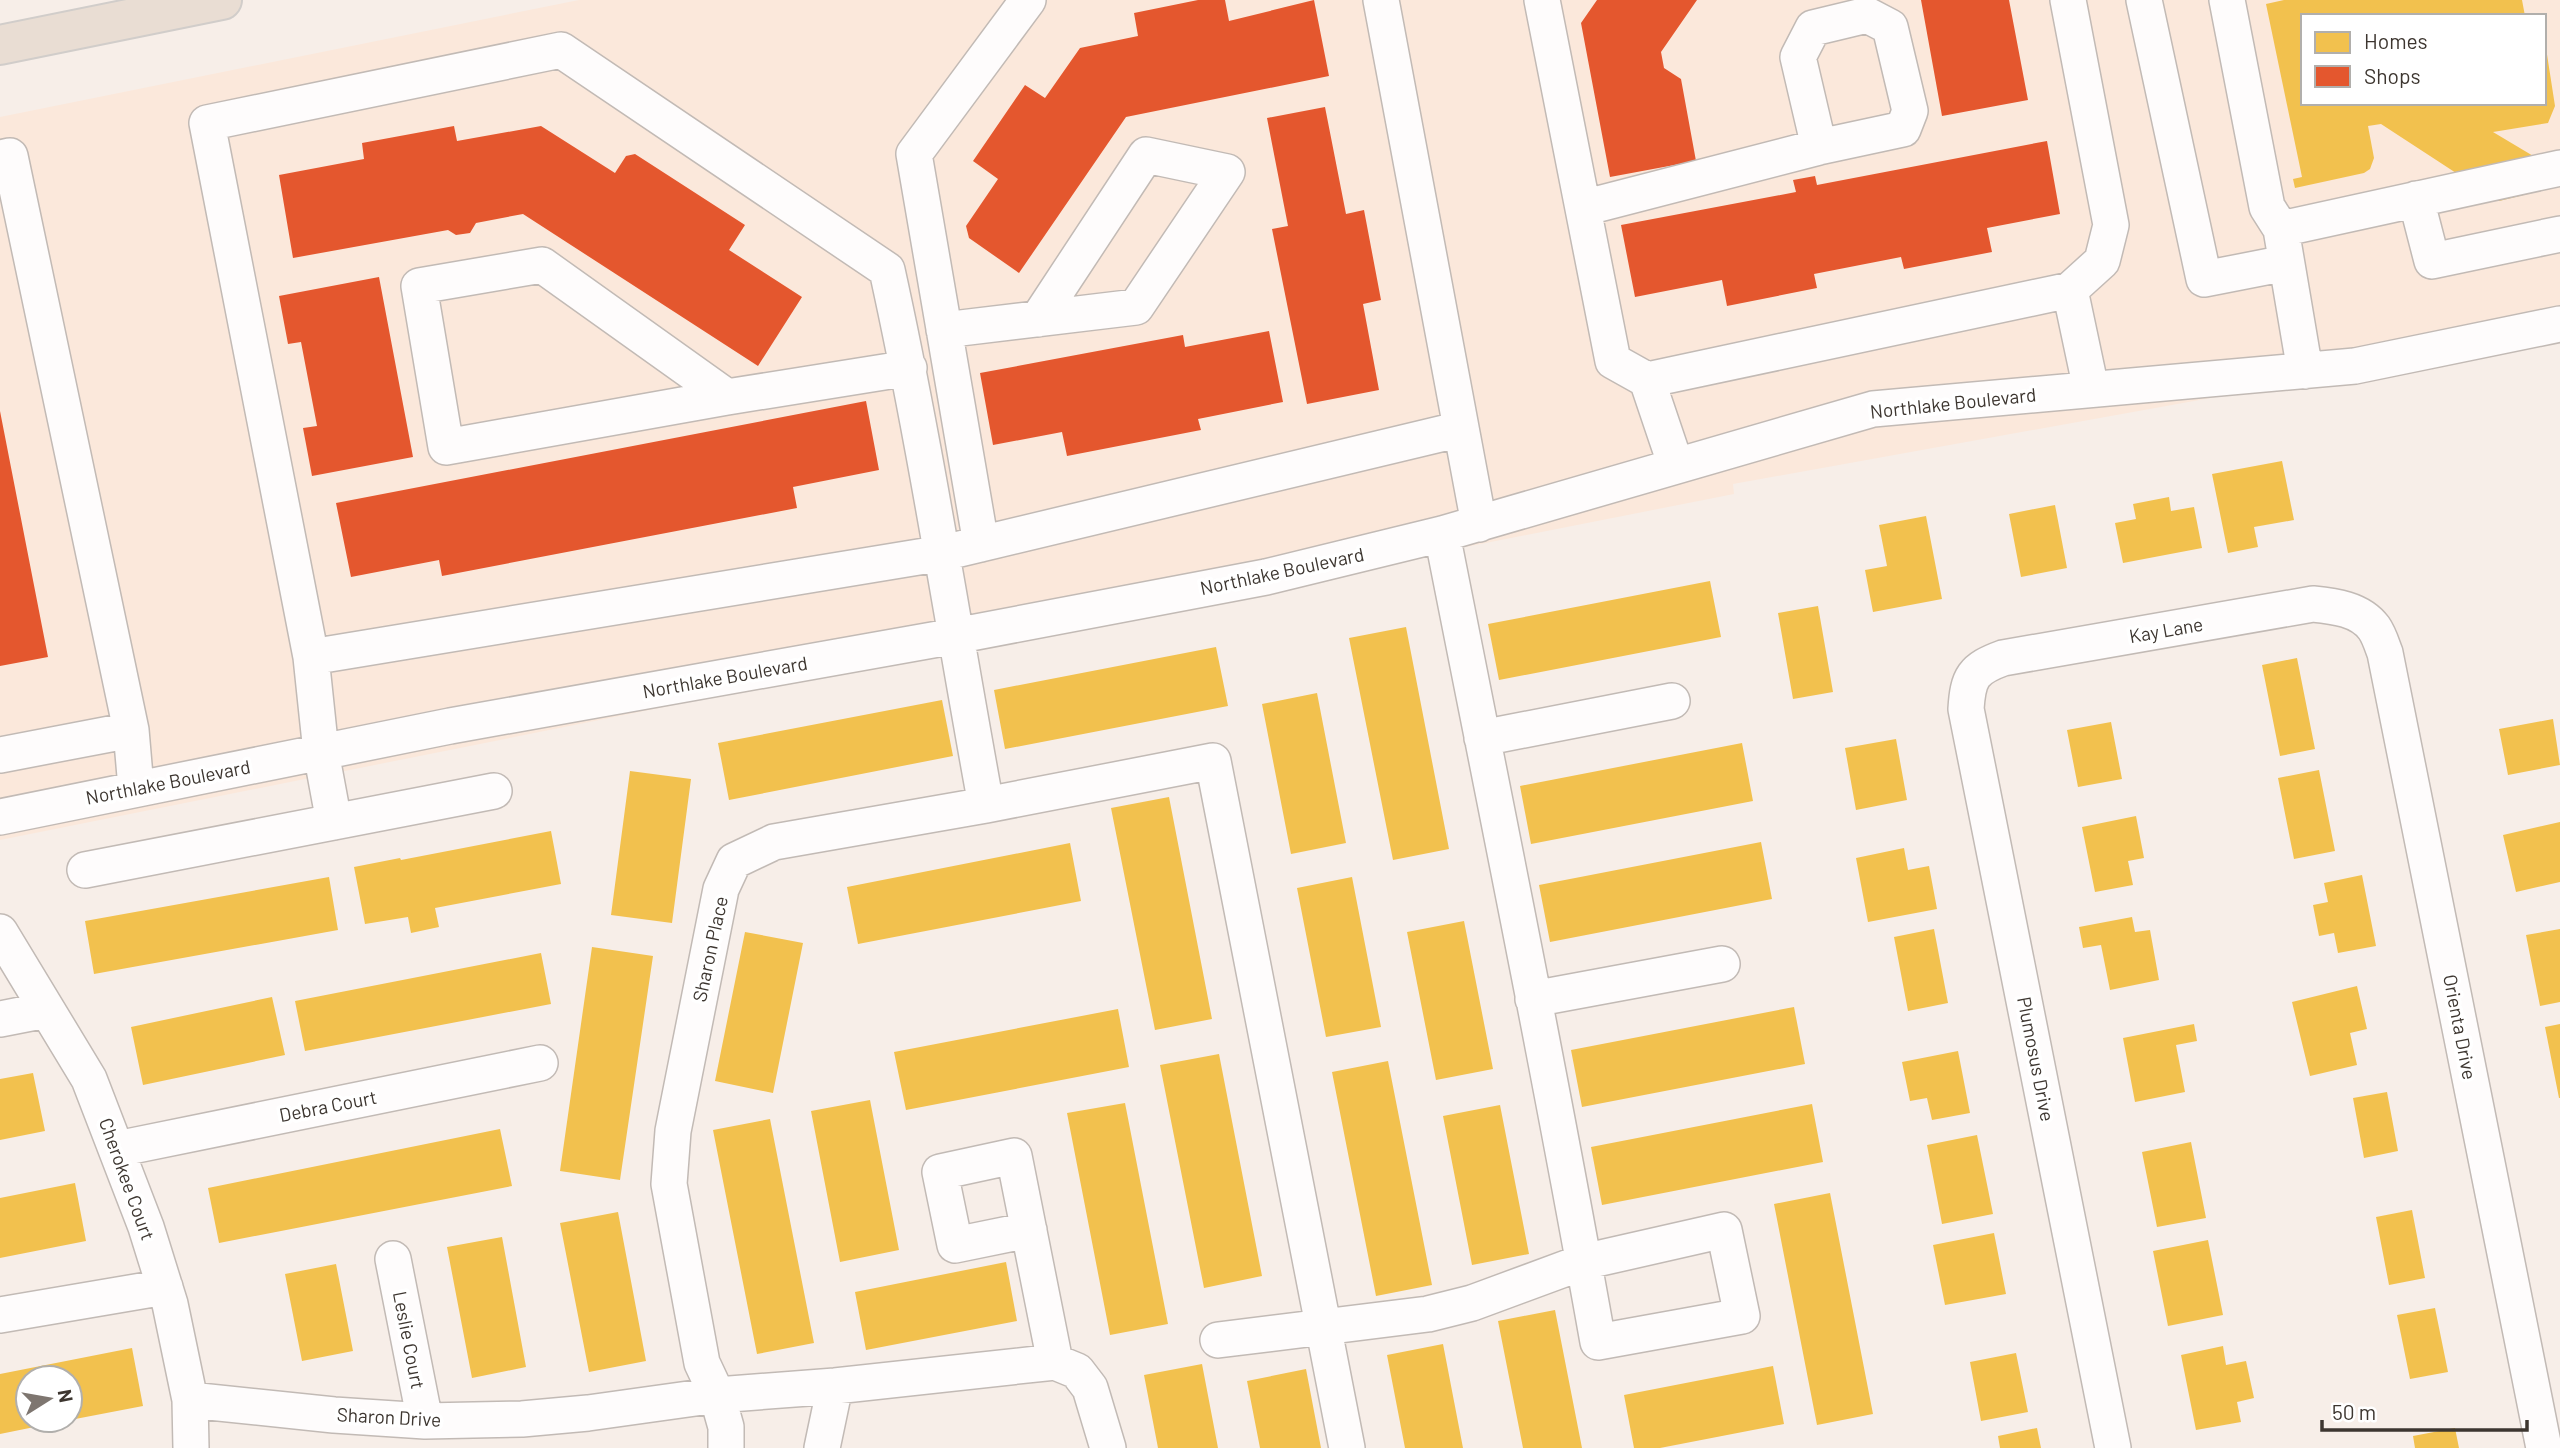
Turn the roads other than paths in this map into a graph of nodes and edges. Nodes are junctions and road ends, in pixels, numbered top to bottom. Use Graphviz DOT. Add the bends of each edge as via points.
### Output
graph roads {
  1 [pos="222,0"];
  2 [pos="1028,0"];
  3 [pos="1381,0"];
  4 [pos="1542,0"];
  5 [pos="2068,0"];
  6 [pos="2144,0"];
  7 [pos="2227,0"];
  8 [pos="0,45"];
  9 [pos="1819,147"];
  10 [pos="0,158"];
  11 [pos="2560,168"];
  12 [pos="2416,199"];
  13 [pos="1583,208"];
  14 [pos="2281,229"];
  15 [pos="2560,234"];
  16 [pos="2286,263"];
  17 [pos="2070,290"];
  18 [pos="1038,319"];
  19 [pos="2560,324"];
  20 [pos="944,330"];
  21 [pos="909,368"];
  22 [pos="2305,371"];
  23 [pos="1647,380"];
  24 [pos="2091,389"];
  25 [pos="727,397"];
  26 [pos="1461,429"];
  27 [pos="1676,466"];
  28 [pos="1479,524"];
  29 [pos="1442,534"];
  30 [pos="981,544"];
  31 [pos="943,553"];
  32 [pos="2357,614"];
  33 [pos="956,636"];
  34 [pos="311,657"];
  35 [pos="1976,671"];
  36 [pos="1672,701"];
  37 [pos="131,730"];
  38 [pos="1482,738"];
  39 [pos="321,752"];
  40 [pos="0,755"];
  41 [pos="136,788"];
  42 [pos="494,791"];
  43 [pos="986,805"];
  44 [pos="0,817"];
  45 [pos="334,822"];
  46 [pos="85,870"];
  47 [pos="0,932"];
  48 [pos="1722,964"];
  49 [pos="1533,999"];
  50 [pos="46,1010"];
  51 [pos="0,1019"];
  52 [pos="540,1063"];
  53 [pos="117,1149"];
  54 [pos="1029,1230"];
  55 [pos="393,1259"];
  56 [pos="1583,1262"];
  57 [pos="164,1287"];
  58 [pos="0,1315"];
  59 [pos="1325,1327"];
  60 [pos="1218,1340"];
  61 [pos="1055,1362"];
  62 [pos="835,1386"];
  63 [pos="717,1395"];
  64 [pos="190,1400"];
  65 [pos="425,1421"];
  66 [pos="191,1448"];
  67 [pos="726,1448"];
  68 [pos="822,1448"];
  69 [pos="1108,1448"];
  70 [pos="1347,1448"];
  71 [pos="2113,1448"];
  72 [pos="2544,1448"];
  1 -- 8 [label="highway"];
  2 -- 20 [label="street" via="914,154"];
  3 -- 26 [label="street"];
  4 -- 13 [label="street"];
  5 -- 17 [label="street" via="2111,225 2102,261"];
  6 -- 16 [label="street" via="2204,279"];
  7 -- 14 [label="street" via="2267,207"];
  9 -- 13 [label="street"];
  10 -- 37 [label="street" via="10,156"];
  11 -- 12 [label="street"];
  12 -- 14 [label="street"];
  12 -- 15 [label="street" via="2432,261"];
  13 -- 23 [label="street" via="1613,361"];
  14 -- 16 [label="street"];
  16 -- 22 [label="street"];
  17 -- 23 [label="street"];
  17 -- 24 [label="street"];
  18 -- 18 [label="street" via="1136,307 1227,172 1146,155"];
  18 -- 20 [label="street"];
  19 -- 22 [label="street, Northlake Boulevard" via="2356,366"];
  20 -- 30 [label="street"];
  21 -- 25 [label="street"];
  21 -- 31 [label="street"];
  21 -- 34 [label="street" via="887,270 561,50 207,123"];
  22 -- 24 [label="street, Northlake Boulevard"];
  23 -- 27 [label="street"];
  24 -- 27 [label="street, Northlake Boulevard" via="1873,409"];
  25 -- 25 [label="street" via="446,447 419,286 542,265"];
  26 -- 28 [label="street"];
  26 -- 30 [label="street"];
  27 -- 28 [label="street, Northlake Boulevard"];
  28 -- 29 [label="street, Northlake Boulevard"];
  29 -- 33 [label="street, Northlake Boulevard" via="1266,577"];
  29 -- 38 [label="street"];
  30 -- 31 [label="street"];
  31 -- 33 [label="street"];
  31 -- 34 [label="street"];
  32 -- 35 [label="street, Kay Lane" via="2313,604 2003,658"];
  32 -- 72 [label="street, Orienta Drive" via="2373,627 2385,653"];
  33 -- 39 [label="street, Northlake Boulevard"];
  33 -- 43 [label="street"];
  34 -- 39 [label="street"];
  35 -- 71 [label="street, Plumosus Drive" via="1968,687 1966,709"];
  36 -- 38 [label="street"];
  37 -- 40 [label="street"];
  37 -- 41 [label="street"];
  38 -- 49 [label="street"];
  39 -- 41 [label="street, Northlake Boulevard"];
  39 -- 45 [label="street"];
  41 -- 44 [label="street, Northlake Boulevard"];
  42 -- 45 [label="street"];
  43 -- 59 [label="street, Sharon Place" via="1213,761"];
  43 -- 63 [label="street, Sharon Place" via="774,842 734,861 721,889 673,1130 669,1184 702,1363"];
  45 -- 46 [label="street"];
  47 -- 50 [label="street, Cherokee Court"];
  48 -- 49 [label="street"];
  49 -- 56 [label="street"];
  50 -- 51 [label="street"];
  50 -- 53 [label="street, Cherokee Court" via="89,1079"];
  52 -- 53 [label="street, Debra Court"];
  53 -- 57 [label="street, Cherokee Court"];
  54 -- 61 [label="street"];
  55 -- 65 [label="street, Leslie Court"];
  56 -- 56 [label="street" via="1724,1230 1742,1316 1598,1342"];
  56 -- 59 [label="street" via="1472,1303 1428,1314"];
  57 -- 58 [label="street"];
  57 -- 64 [label="street, Cherokee Court"];
  59 -- 60 [label="street"];
  59 -- 70 [label="street"];
  61 -- 62 [label="street"];
  61 -- 69 [label="street" via="1077,1371 1090,1388"];
  62 -- 63 [label="street"];
  62 -- 68 [label="street"];
  63 -- 65 [label="street, Sharon Drive" via="522,1419"];
  63 -- 67 [label="street, Sharon Place" via="726,1427"];
  64 -- 65 [label="street, Sharon Drive"];
  64 -- 66 [label="street, Cherokee Court"];
}
